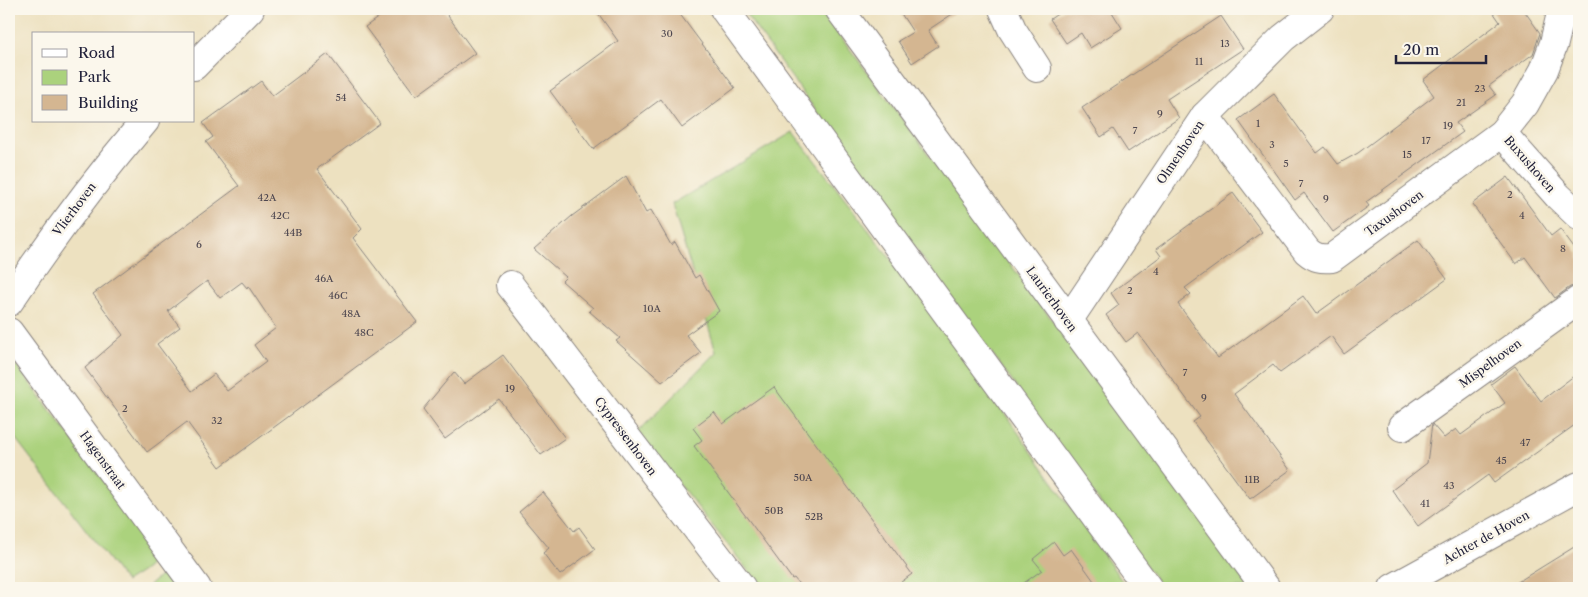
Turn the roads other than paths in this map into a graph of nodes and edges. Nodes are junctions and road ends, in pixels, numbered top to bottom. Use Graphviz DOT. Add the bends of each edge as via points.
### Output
graph roads {
  1 [pos="250,9"];
  2 [pos="724,9"];
  3 [pos="838,9"];
  4 [pos="1003,9"];
  5 [pos="1320,9"];
  6 [pos="1562,9"];
  7 [pos="195,65"];
  8 [pos="1037,68"];
  9 [pos="1204,116"];
  10 [pos="143,122"];
  11 [pos="1502,133"];
  12 [pos="1579,216"];
  13 [pos="510,285"];
  14 [pos="1579,300"];
  15 [pos="9,302"];
  16 [pos="1068,321"];
  17 [pos="9,332"];
  18 [pos="1402,427"];
  19 [pos="1579,486"];
  20 [pos="196,588"];
  21 [pos="742,588"];
  22 [pos="1148,588"];
  23 [pos="1266,588"];
  24 [pos="1393,588"];
  1 -- 7 [label="street"];
  2 -- 22 [label="street"];
  3 -- 16 [label="street, Laurierhoven"];
  4 -- 8 [label="street"];
  5 -- 9 [label="street, Olmenhoven" via="1283,38"];
  6 -- 11 [label="street, Taxushoven" via="1544,70 1525,104"];
  9 -- 11 [label="street, Taxushoven" via="1307,251 1323,259 1332,258"];
  9 -- 16 [label="street, Olmenhoven"];
  10 -- 15 [label="street, Vlierhoven" via="98,177"];
  11 -- 12 [label="street, Buxushoven"];
  13 -- 21 [label="street, Cypressenhoven"];
  14 -- 18 [label="street, Mispelhoven"];
  16 -- 23 [label="street, Laurierhoven"];
  17 -- 20 [label="street, Hagenstraat"];
  19 -- 24 [label="street, Achter de Hoven"];
}
